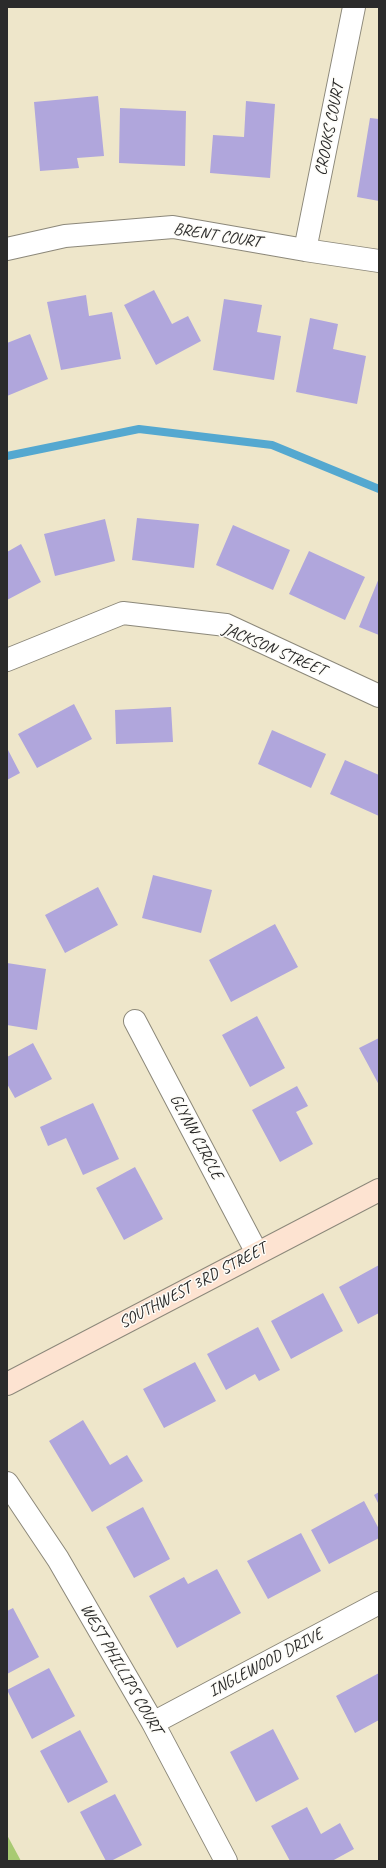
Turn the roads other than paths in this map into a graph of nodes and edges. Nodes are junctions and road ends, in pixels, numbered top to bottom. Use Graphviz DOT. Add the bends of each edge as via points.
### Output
graph roads {
  1 [pos="354,7"];
  2 [pos="7,250"];
  3 [pos="305,250"];
  4 [pos="379,261"];
  5 [pos="7,660"];
  6 [pos="379,696"];
  7 [pos="135,1021"];
  8 [pos="379,1190"];
  9 [pos="257,1253"];
  10 [pos="7,1384"];
  11 [pos="7,1483"];
  12 [pos="379,1603"];
  13 [pos="153,1722"];
  14 [pos="226,1861"];
  1 -- 3 [label="street, CROOKS COURT"];
  2 -- 3 [label="street, BRENT COURT" via="65,236 172,227"];
  3 -- 4 [label="street, BRENT COURT"];
  5 -- 6 [label="street, JACKSON STREET" via="123,613 226,625"];
  7 -- 9 [label="street, GLYNN CIRCLE"];
  8 -- 9 [label="street, SOUTHWEST 3RD STREET"];
  9 -- 10 [label="street, SOUTHWEST 3RD STREET"];
  11 -- 13 [label="street, WEST PHILLIPS COURT" via="58,1559"];
  12 -- 13 [label="street, INGLEWOOD DRIVE"];
  13 -- 14 [label="street, WEST PHILLIPS COURT"];
}
